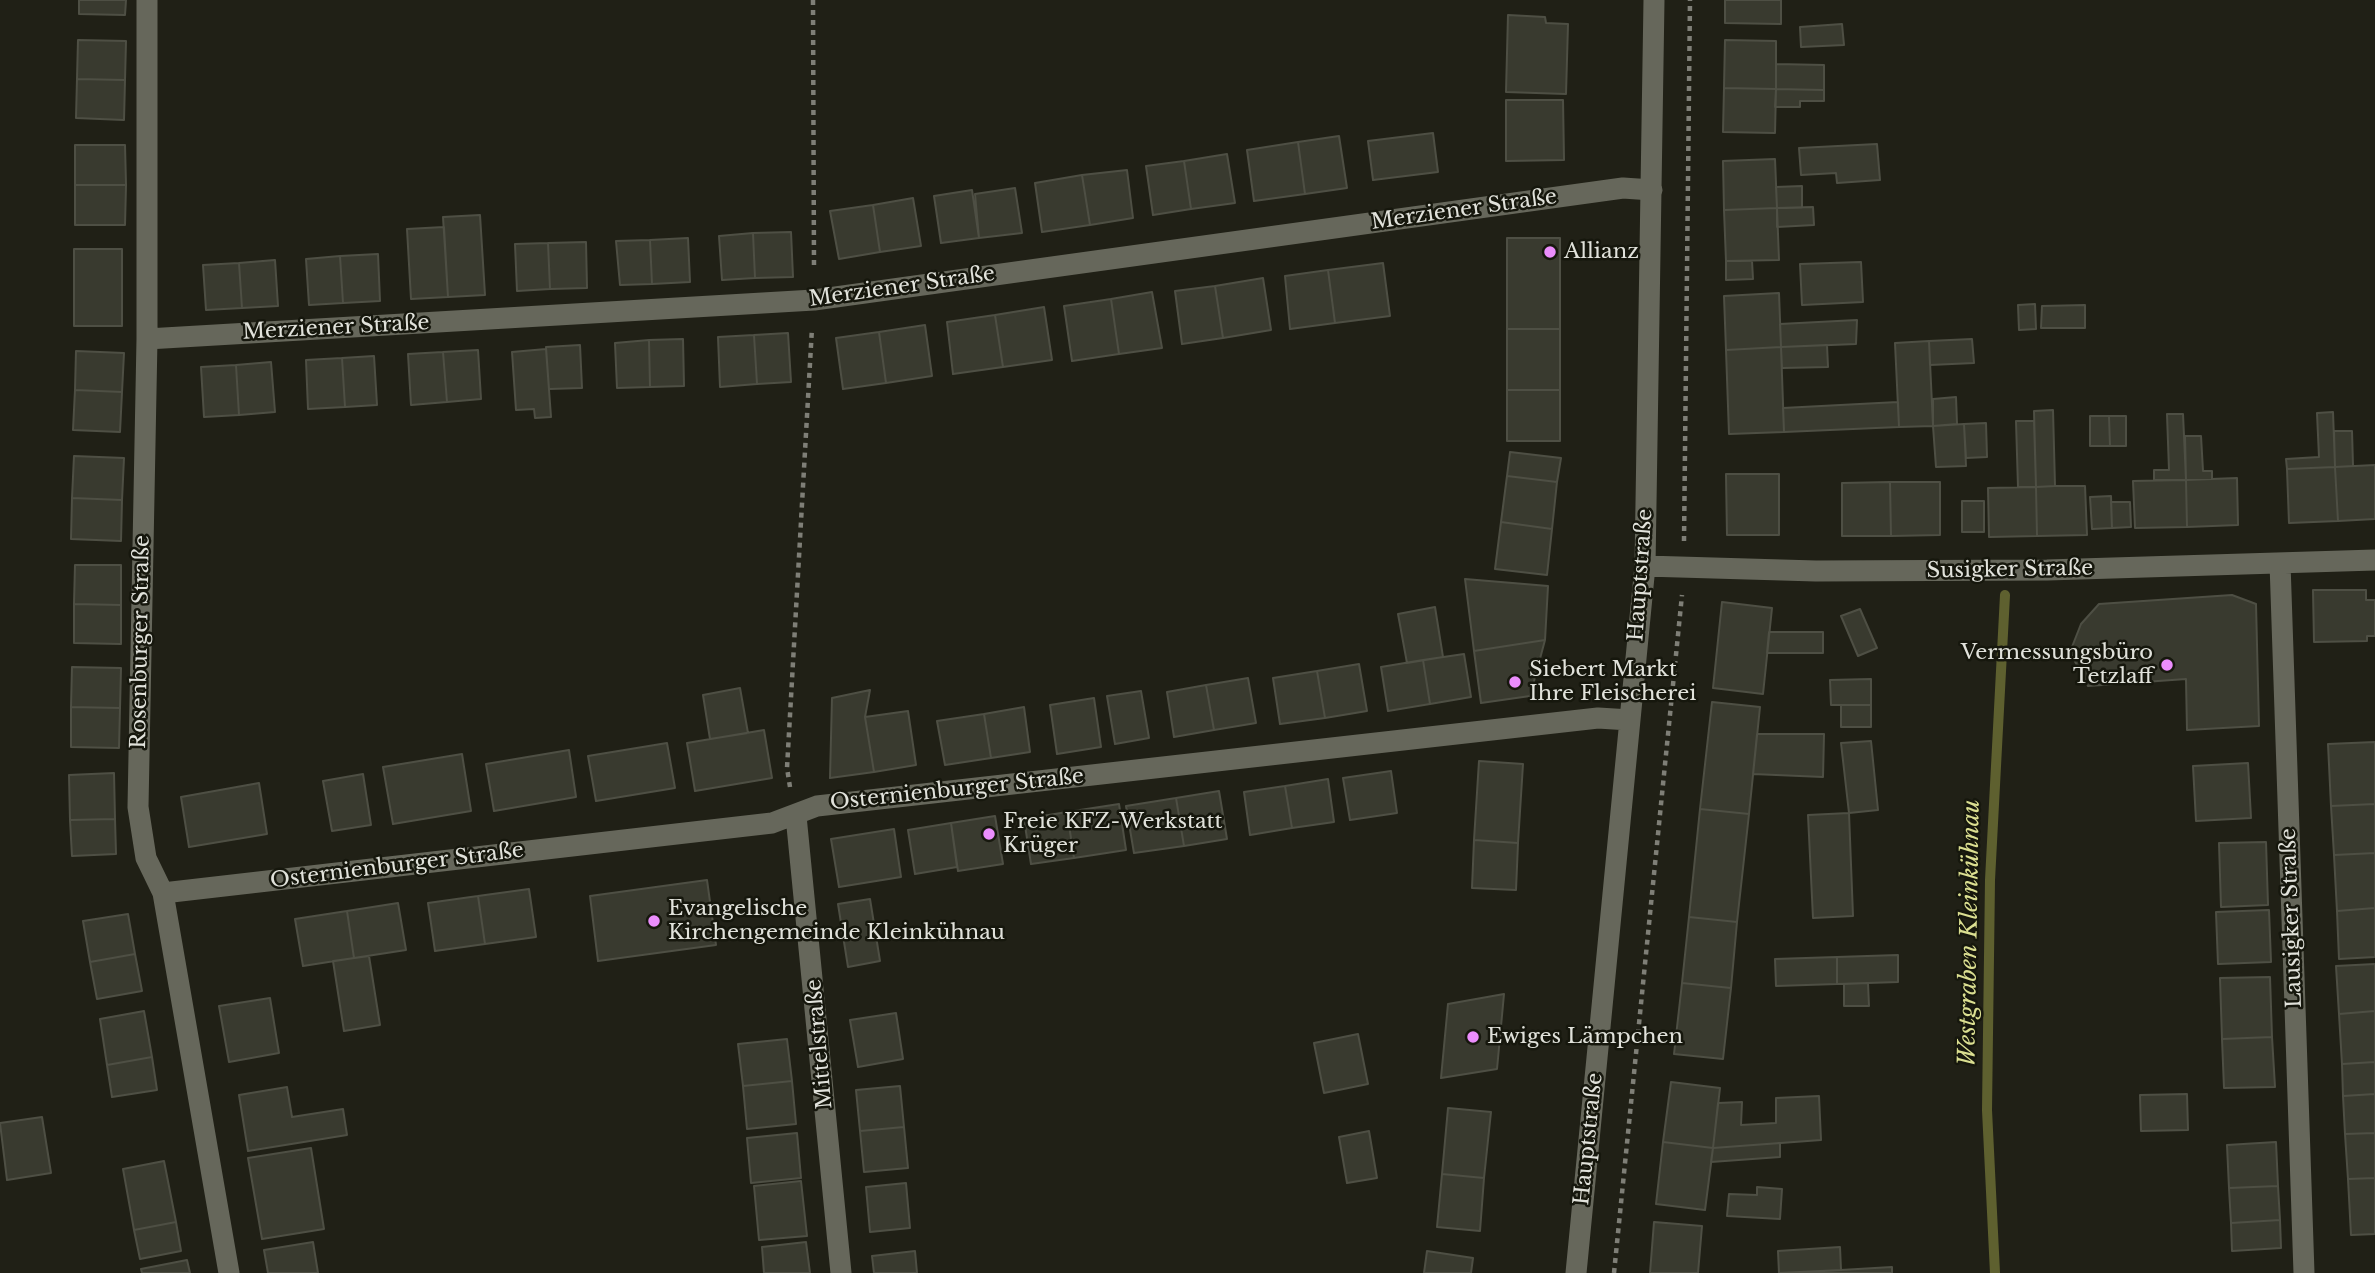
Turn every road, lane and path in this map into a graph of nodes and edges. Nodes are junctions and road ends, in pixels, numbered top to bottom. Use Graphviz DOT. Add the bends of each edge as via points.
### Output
graph roads {
  1 [pos="147,0"];
  2 [pos="813,0"];
  3 [pos="1654,0"];
  4 [pos="1652,190"];
  5 [pos="814,300"];
  6 [pos="147,339"];
  7 [pos="2375,560"];
  8 [pos="2280,564"];
  9 [pos="1645,566"];
  10 [pos="1630,720"];
  11 [pos="796,816"];
  12 [pos="163,893"];
  13 [pos="229,1273"];
  14 [pos="841,1273"];
  15 [pos="1576,1273"];
  16 [pos="2304,1273"];
  1 -- 6 [label="street, Rosenburger Straße"];
  2 -- 5 [label="path"];
  3 -- 4 [label="street, Hauptstraße"];
  4 -- 5 [label="street, Merziener Straße" via="1612,190"];
  4 -- 9 [label="street, Hauptstraße"];
  5 -- 6 [label="street, Merziener Straße"];
  5 -- 11 [label="path" via="787,768"];
  6 -- 12 [label="street, Rosenburger Straße" via="138,807 146,858"];
  7 -- 8 [label="street, Susigker Straße"];
  8 -- 9 [label="street, Susigker Straße" via="1816,571"];
  8 -- 16 [label="street, Lausigker Straße"];
  9 -- 10 [label="street, Hauptstraße"];
  10 -- 11 [label="street, Osternienburger Straße" via="1584,720 817,806"];
  10 -- 15 [label="street, Hauptstraße"];
  11 -- 12 [label="street, Osternienburger Straße" via="772,823"];
  11 -- 14 [label="street, Mittelstraße"];
  12 -- 13 [label="street, Rosenburger Straße"];
}
